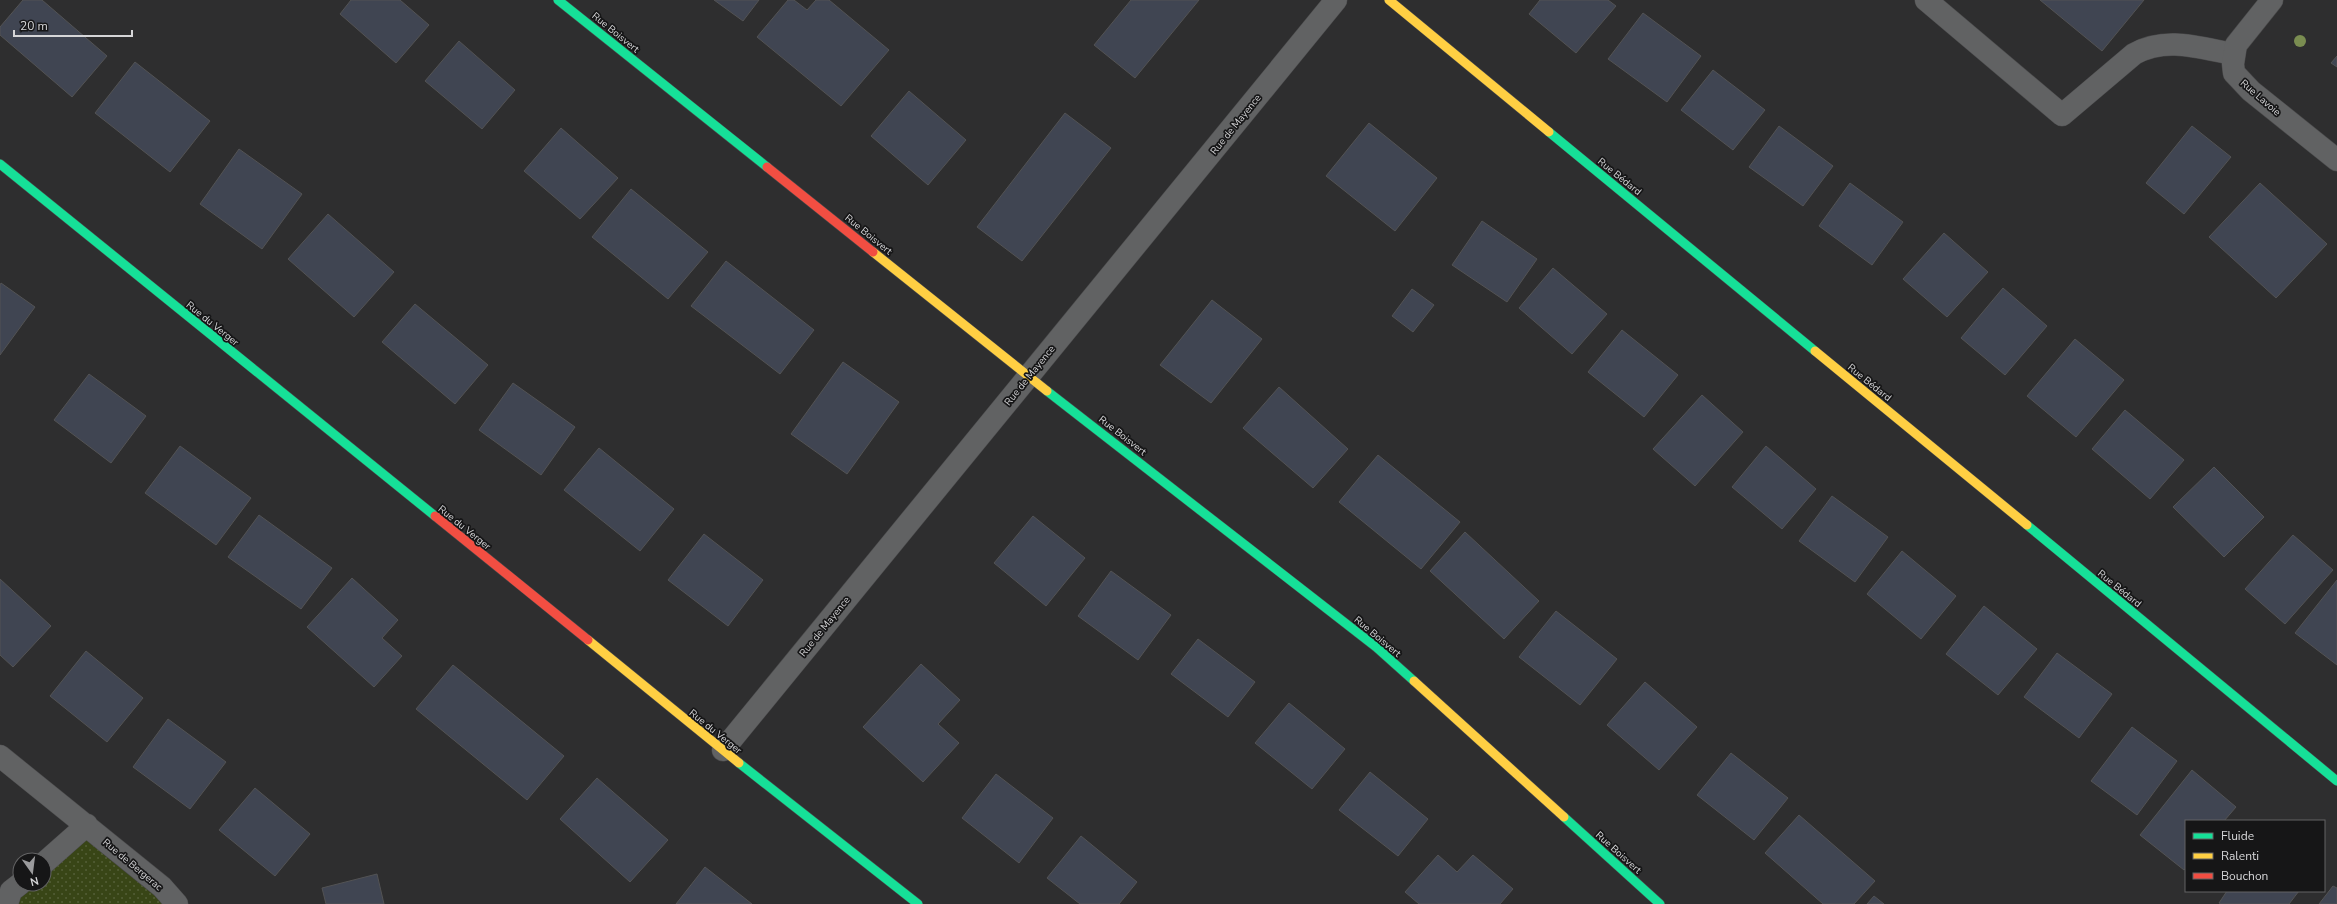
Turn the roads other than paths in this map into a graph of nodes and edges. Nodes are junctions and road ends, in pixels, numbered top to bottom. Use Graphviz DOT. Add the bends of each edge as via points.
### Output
graph roads {
  1 [pos="558,0"];
  2 [pos="1336,0"];
  3 [pos="1389,0"];
  4 [pos="1926,0"];
  5 [pos="2272,0"];
  6 [pos="2234,54"];
  7 [pos="2337,159"];
  8 [pos="0,164"];
  9 [pos="1028,376"];
  10 [pos="722,750"];
  11 [pos="0,756"];
  12 [pos="2337,781"];
  13 [pos="87,825"];
  14 [pos="52,856"];
  15 [pos="12,891"];
  16 [pos="7,904"];
  17 [pos="177,904"];
  18 [pos="918,904"];
  19 [pos="1660,904"];
  1 -- 9 [label="street, Rue Boisvert"];
  2 -- 9 [label="street, Rue de Mayence"];
  3 -- 12 [label="street, Rue Bédard"];
  4 -- 6 [label="street" via="2062,115 2134,54 2146,47 2171,43"];
  5 -- 6 [label="street, Rue Lavoie" via="2236,45"];
  6 -- 7 [label="street, Rue Lavoie" via="2234,73 2241,81"];
  8 -- 10 [label="street, Rue du Verger"];
  9 -- 10 [label="street, Rue de Mayence"];
  9 -- 19 [label="street, Rue Boisvert" via="1376,647"];
  10 -- 18 [label="street, Rue du Verger"];
  11 -- 13 [label="street, Rue de Bergerac"];
  13 -- 14 [label="street"];
  13 -- 17 [label="street, Rue de Bergerac" via="162,887"];
  15 -- 16 [label="street"];
}
